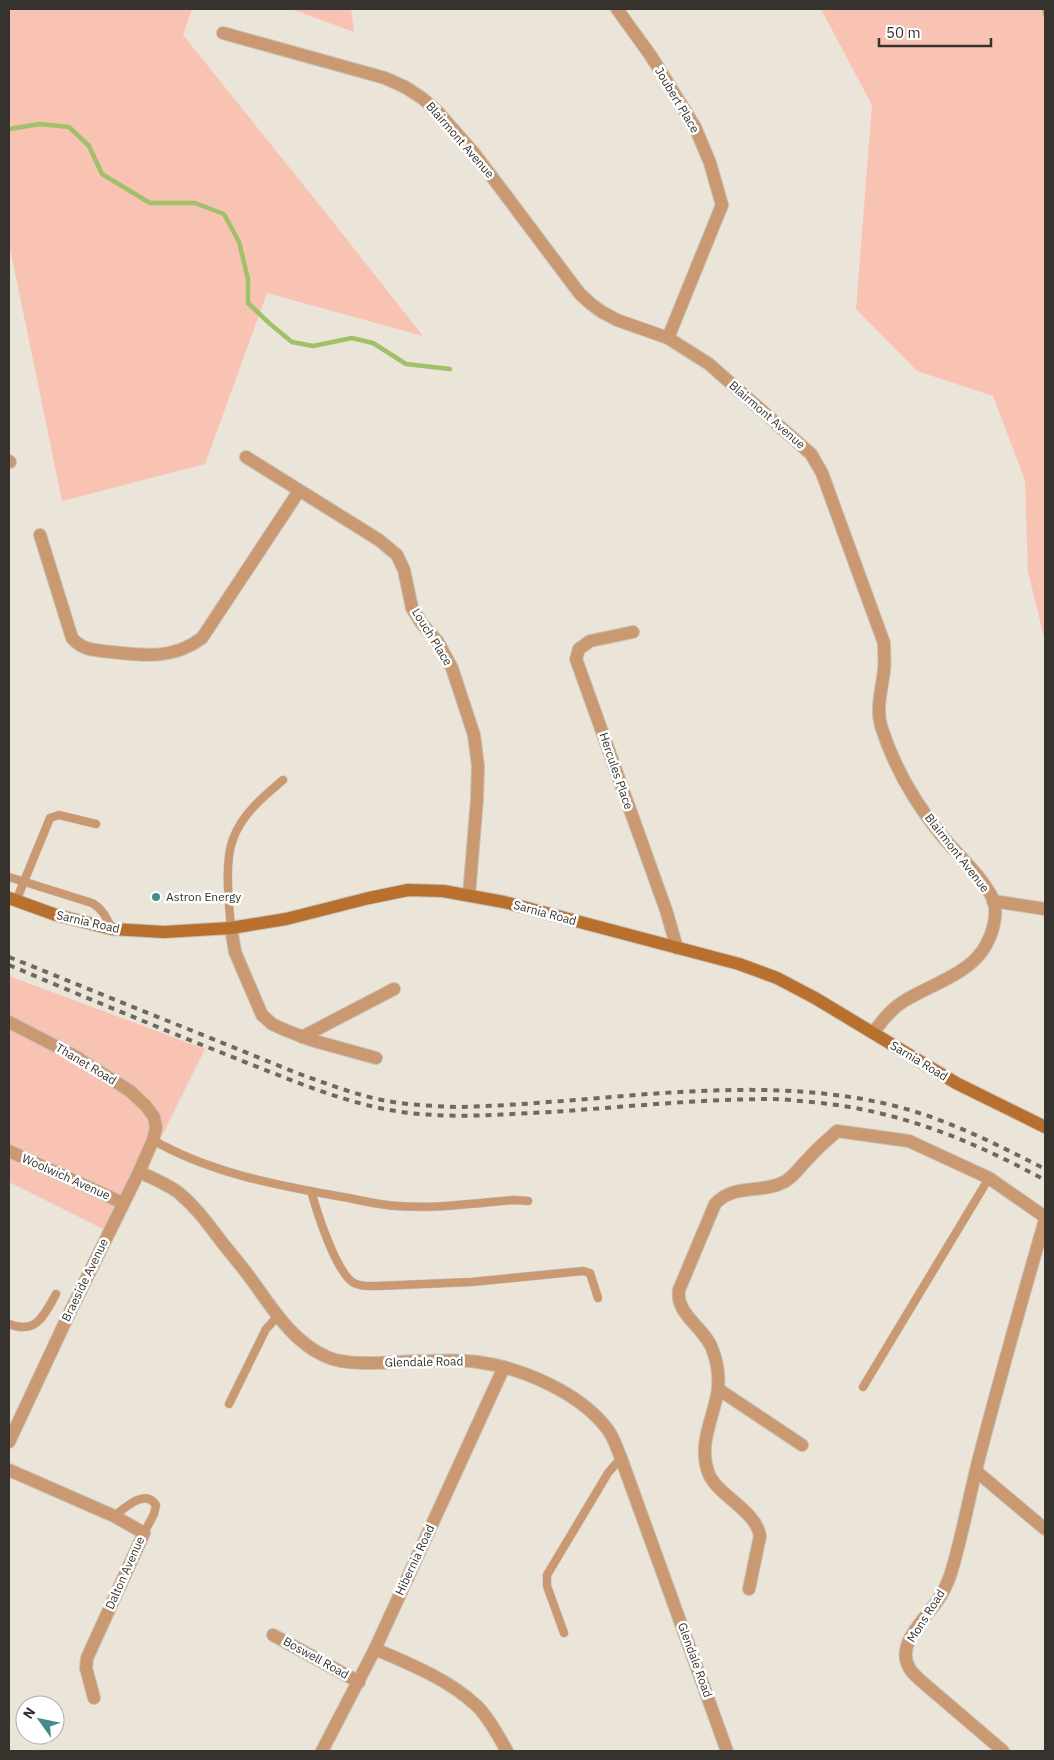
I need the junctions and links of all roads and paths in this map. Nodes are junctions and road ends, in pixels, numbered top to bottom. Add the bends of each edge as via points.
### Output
1 (617, 9) edge
2 (223, 33) dead end
3 (668, 338) junction
4 (246, 457) dead end
5 (299, 491) junction
6 (40, 535) dead end
7 (633, 632) dead end
8 (283, 780) dead end
9 (96, 824) dead end
10 (9, 877) edge
11 (23, 882) junction
12 (469, 895) junction
13 (12, 900) edge
14 (994, 901) junction
15 (1045, 909) edge
16 (231, 928) junction
17 (112, 929) junction
18 (678, 948) junction
19 (394, 989) dead end
20 (9, 1022) edge
21 (873, 1032) junction
22 (302, 1037) junction
23 (376, 1058) dead end
24 (154, 1117) joint
25 (1045, 1127) edge
26 (153, 1140) junction
27 (9, 1151) edge
28 (139, 1172) junction
29 (989, 1178) junction
30 (311, 1191) junction
31 (528, 1200) dead end
32 (123, 1203) junction
33 (1045, 1219) edge
34 (56, 1294) dead end
35 (598, 1298) dead end
36 (278, 1316) junction
37 (9, 1324) edge
38 (504, 1366) junction
39 (864, 1387) dead end
40 (718, 1389) junction
41 (229, 1404) dead end
42 (9, 1442) edge
43 (802, 1445) dead end
44 (621, 1458) junction
45 (9, 1470) edge
46 (976, 1471) junction
47 (114, 1516) junction
48 (1045, 1529) edge
49 (144, 1533) junction
50 (749, 1589) dead end
51 (564, 1633) dead end
52 (273, 1635) dead end
53 (375, 1649) junction
54 (359, 1682) junction
55 (94, 1698) dead end
56 (322, 1751) edge
57 (507, 1751) edge
58 (727, 1751) edge
59 (1003, 1751) edge

1 - 3 street, Joubert Place via 695,127 722,205
2 - 3 street, Blairmont Avenue via 385,78 422,98 474,153 590,304 617,320
3 - 14 street, Blairmont Avenue via 709,364 811,454 822,473 884,643 878,714 890,750 917,800
4 - 5 street, Louch Place
5 - 6 street via 202,638 192,646 159,655 92,650 78,645 72,638
5 - 12 street, Louch Place via 379,540 397,555 404,570 412,608 438,642 452,668 474,735 478,766
7 - 18 street, Hercules Place via 590,641 579,648 576,659
8 - 16 lane via 258,801 233,838 229,855
9 - 11 lane via 59,815 50,818
10 - 11 lane
11 - 13 lane
11 - 17 lane via 92,903 100,908
12 - 16 main road, Sarnia Road via 408,890 286,919
12 - 18 main road, Sarnia Road
13 - 17 main road, Sarnia Road
14 - 15 street
14 - 21 street, Blairmont Avenue via 993,931 972,962 904,1001 887,1014
16 - 17 main road, Sarnia Road via 164,932
16 - 22 street via 234,952 262,1015 272,1024
18 - 21 main road, Sarnia Road via 778,978
19 - 22 street
20 - 24 street, Thanet Road via 73,1055 130,1091
21 - 25 main road, Sarnia Road via 956,1083
22 - 23 street
24 - 26 street, Braeside Avenue
26 - 28 street, Braeside Avenue
26 - 30 lane via 209,1166
27 - 32 street, Woolwich Avenue
28 - 32 street, Braeside Avenue
28 - 36 street, Glendale Road via 178,1192 197,1209
29 - 33 street
29 - 39 lane
29 - 40 street via 908,1141 837,1131 782,1183 735,1190 721,1197 710,1213 678,1297 682,1310 704,1334 714,1352
30 - 31 lane via 396,1206
30 - 35 lane via 341,1270 353,1282 363,1286 471,1282 583,1271 590,1274
32 - 42 street, Braeside Avenue
33 - 46 street, Mons Road
34 - 37 lane via 33,1326 20,1328
36 - 38 street, Glendale Road via 313,1351 330,1358 356,1362 456,1360
36 - 41 lane via 266,1329
38 - 44 street, Glendale Road via 563,1392 592,1412 609,1432
38 - 53 street, Hibernia Road
40 - 43 street
40 - 50 street via 705,1439 704,1458 709,1474 757,1526 760,1536
44 - 51 lane via 608,1473 547,1575 547,1586
44 - 58 street, Glendale Road
45 - 47 street, Dalton Avenue
46 - 48 street
46 - 59 street, Mons Road via 948,1581 912,1636 905,1656 909,1668 920,1680
47 - 49 street, Dalton Avenue
47 - 49 lane via 138,1500 149,1498 156,1504
49 - 55 street, Dalton Avenue via 87,1658 86,1668
52 - 54 street, Boswell Road
53 - 54 street, Hibernia Road
53 - 57 street via 454,1688 494,1727
54 - 56 street, Hibernia Road

